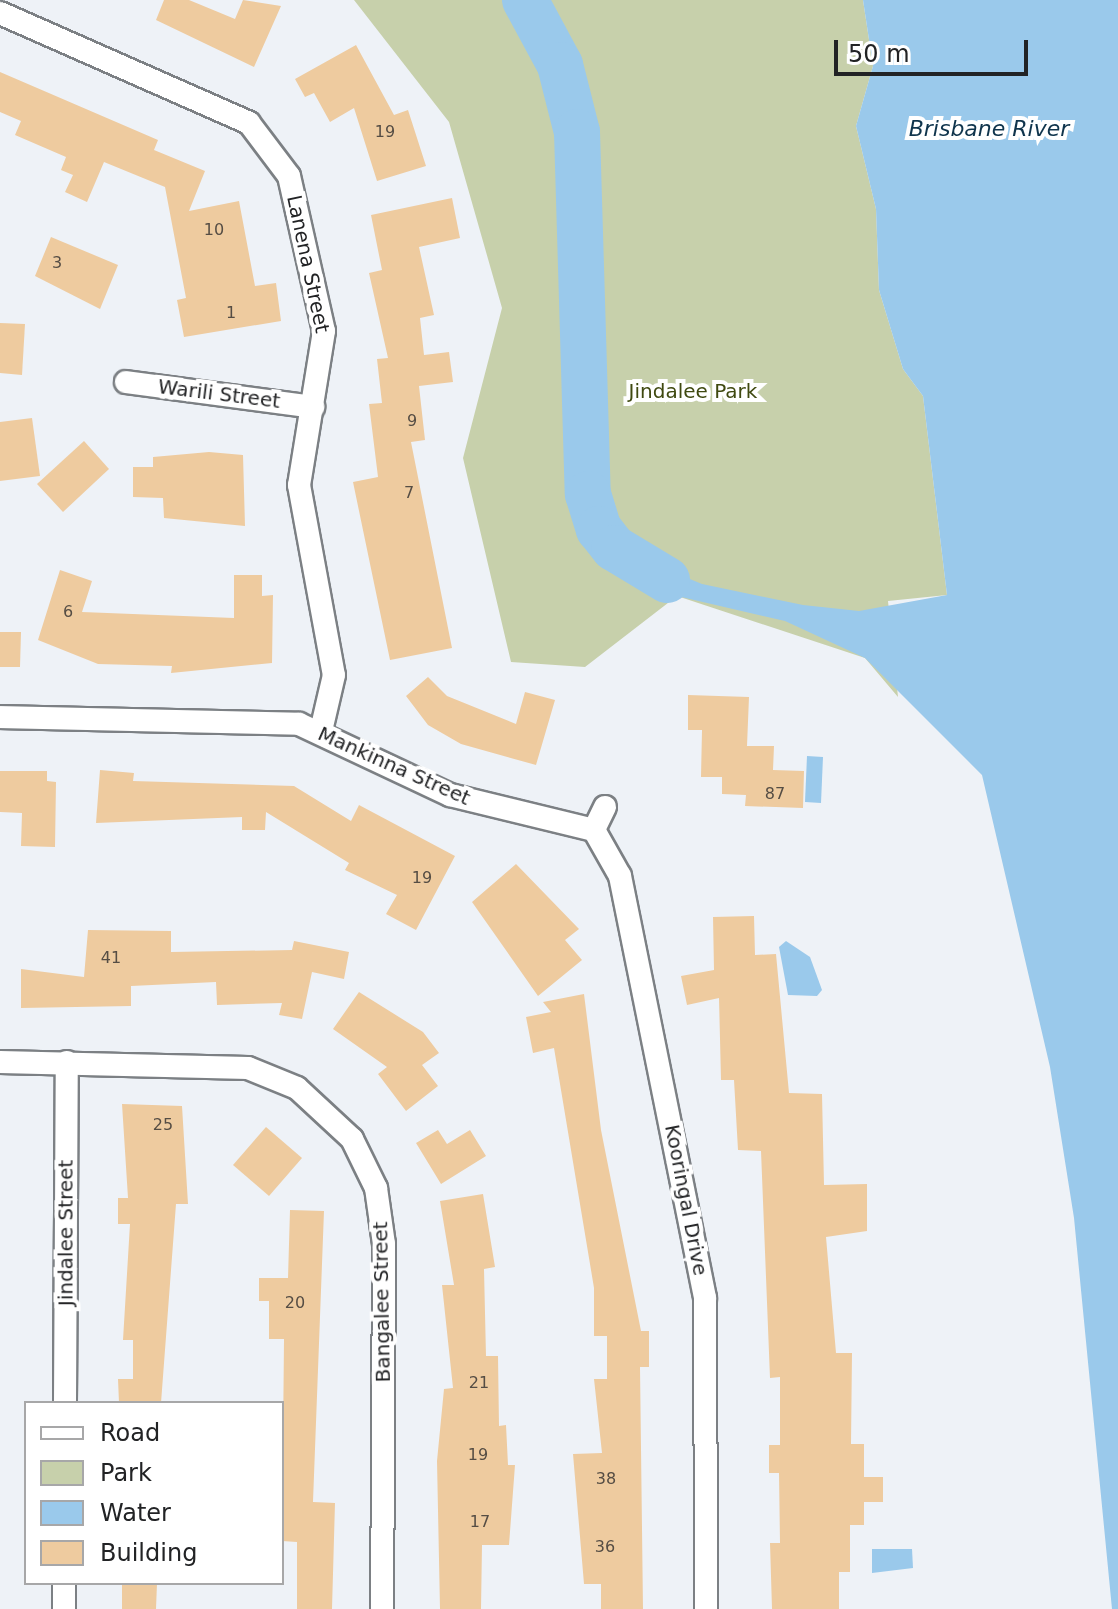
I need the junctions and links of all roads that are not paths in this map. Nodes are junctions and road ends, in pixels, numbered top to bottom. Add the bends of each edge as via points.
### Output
1 (0, 13) edge
2 (126, 382) dead end
3 (313, 407) junction
4 (0, 717) edge
5 (321, 731) junction
6 (605, 807) dead end
7 (594, 830) junction
8 (0, 1062) edge
9 (67, 1062) junction
10 (65, 1401) edge
11 (64, 1585) edge
12 (64, 1609) edge
13 (382, 1609) edge
14 (706, 1609) edge

1 - 3 street, Lanena Street via 249,123 278,154 296,200 324,331
2 - 3 street, Warili Street
3 - 5 street, Lanena Street via 299,485 334,675
4 - 5 street, Mankinna Street via 265,720
5 - 7 street, Mankinna Street via 450,795
6 - 7 street
7 - 14 street, Kooringal Drive via 620,876 705,1298
8 - 9 street, Bangalee Street
9 - 10 street, Jindalee Street
9 - 13 street, Bangalee Street via 209,1064 265,1073 328,1112 364,1158 384,1244
11 - 12 street

